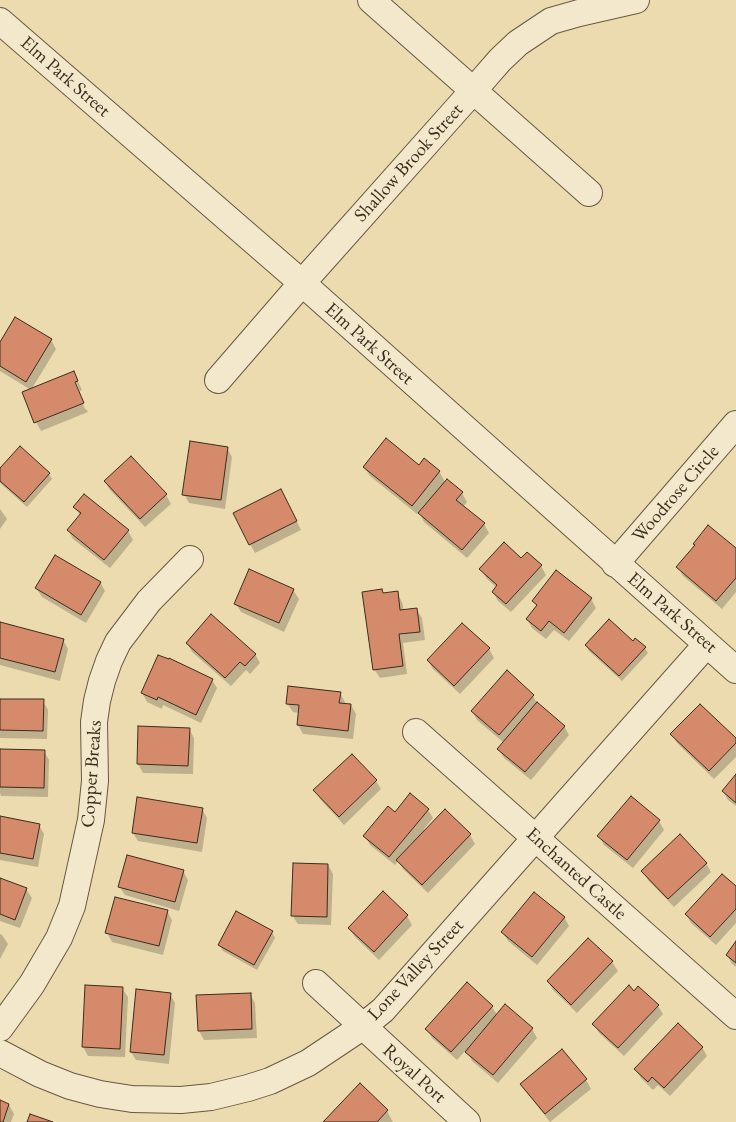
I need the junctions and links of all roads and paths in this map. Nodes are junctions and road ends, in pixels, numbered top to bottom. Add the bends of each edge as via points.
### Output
1 (371, 0) edge
2 (636, 0) edge
3 (0, 21) edge
4 (473, 90) junction
5 (589, 193) dead end
6 (302, 283) junction
7 (218, 380) dead end
8 (736, 424) edge
9 (190, 558) dead end
10 (616, 564) junction
11 (707, 644) junction
12 (736, 670) edge
13 (416, 732) dead end
14 (535, 837) junction
15 (316, 983) dead end
16 (736, 1016) edge
17 (362, 1027) junction
18 (0, 1028) edge
19 (0, 1053) edge
20 (467, 1122) edge

1 - 4 street
2 - 4 street, Shallow Brook Street via 551,21 518,43
3 - 6 street, Elm Park Street
4 - 5 street
4 - 6 street, Shallow Brook Street
6 - 7 street, Shallow Brook Street
6 - 10 street, Elm Park Street
8 - 10 street, Woodrose Circle
9 - 18 street, Copper Breaks via 149,601 118,642 109,661 94,722 92,820 72,906 32,984
10 - 11 street, Elm Park Street
11 - 12 street, Elm Park Street
11 - 14 street, Lone Valley Street
13 - 14 street, Enchanted Castle
14 - 16 street, Enchanted Castle
14 - 17 street, Lone Valley Street via 383,1010
15 - 17 street, Royal Port
17 - 19 street, Lone Valley Street via 308,1063 270,1081 212,1097 181,1100 132,1099 100,1094 47,1077
17 - 20 street, Royal Port

